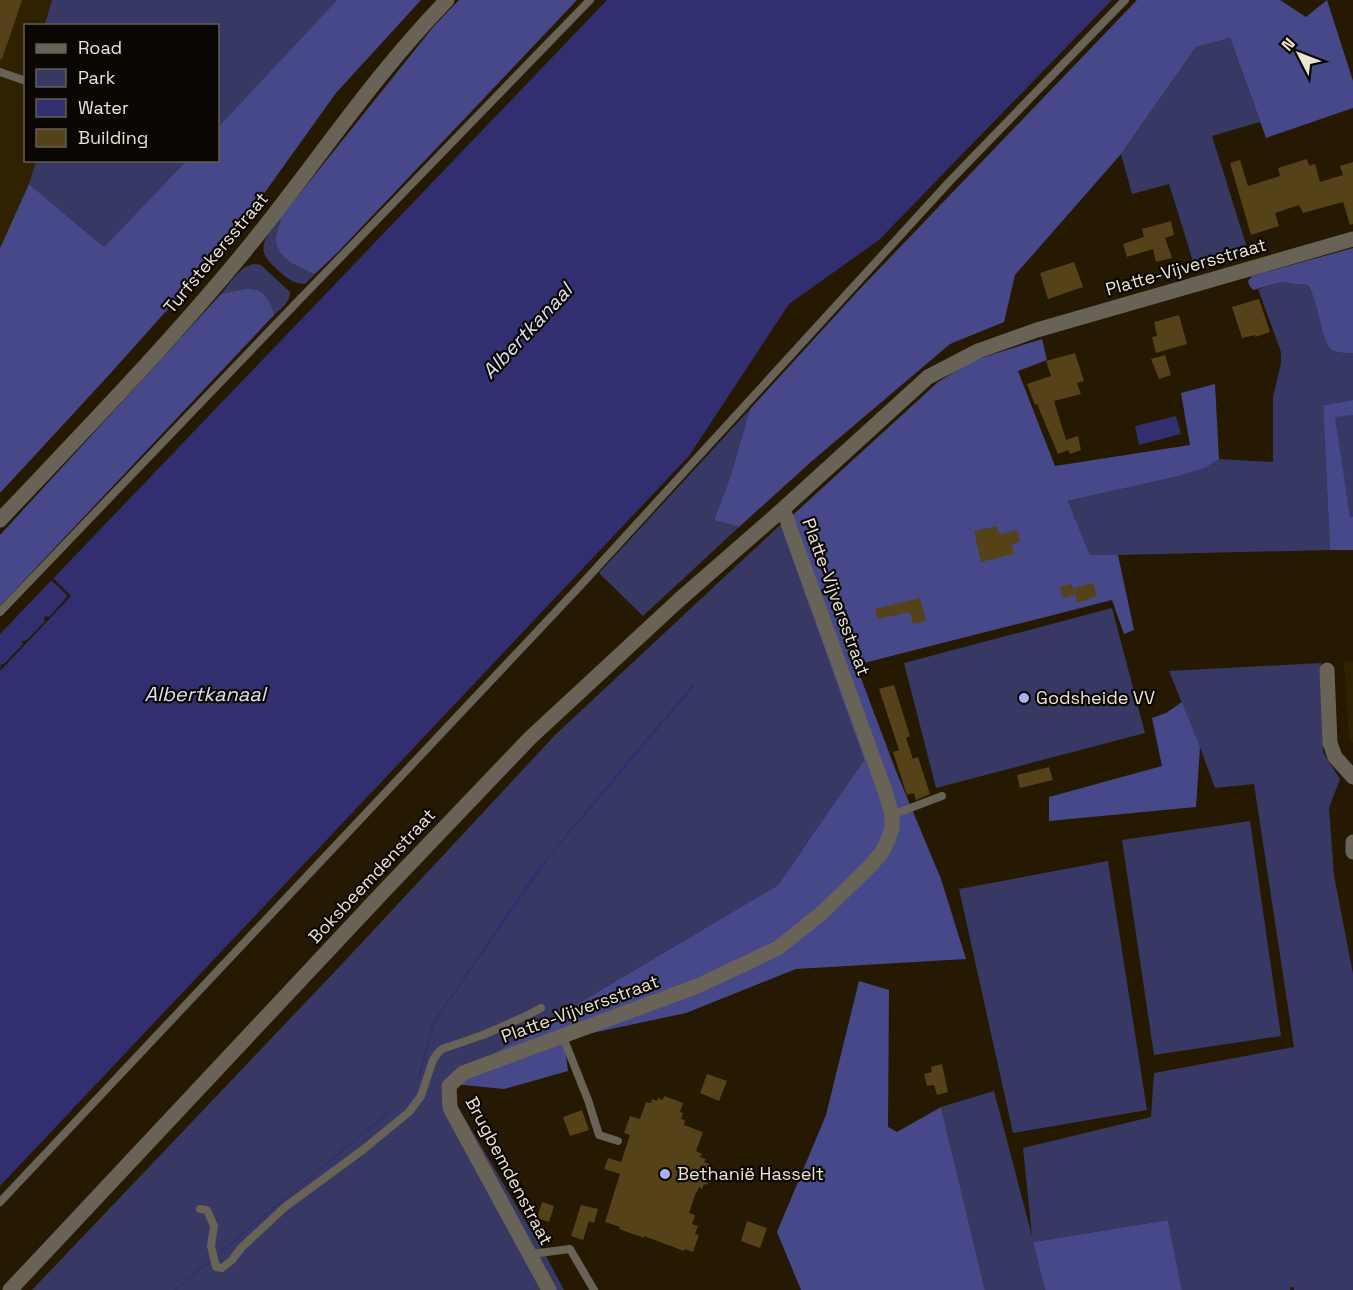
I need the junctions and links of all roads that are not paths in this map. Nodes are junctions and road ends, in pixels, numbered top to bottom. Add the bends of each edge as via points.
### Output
1 (447, 0) edge
2 (590, 0) edge
3 (1125, 0) edge
4 (0, 72) edge
5 (24, 80) edge
6 (1353, 239) edge
7 (783, 509) junction
8 (0, 520) edge
9 (0, 612) edge
10 (1327, 670) dead end
11 (1353, 777) edge
12 (942, 796) dead end
13 (892, 815) junction
14 (1353, 842) edge
15 (1353, 852) edge
16 (541, 1008) dead end
17 (563, 1037) junction
18 (463, 1073) joint
19 (618, 1141) dead end
20 (0, 1202) edge
21 (200, 1209) dead end
22 (531, 1254) junction
23 (10, 1290) edge
24 (549, 1290) edge
25 (594, 1290) edge

1 - 8 street, Turfstekersstraat via 419,29 195,310
2 - 9 lane
3 - 20 lane via 950,181 580,586
4 - 5 lane
6 - 7 street, Platte-Vijversstraat via 1037,330 978,351 928,377
7 - 13 street, Platte-Vijversstraat
7 - 23 street, Boksbeemdenstraat via 530,738
10 - 11 street via 1330,744 1335,757
12 - 13 lane
13 - 17 street, Platte-Vijversstraat via 888,840 872,864 824,912 778,948 700,986
14 - 15 street
16 - 21 lane via 442,1049 433,1060 421,1096 409,1112 285,1207 222,1268 216,1267 211,1246 214,1226 207,1210
17 - 18 street, Platte-Vijversstraat
17 - 19 lane via 599,1135
18 - 22 street, Brugbemdenstraat via 449,1086 450,1108
22 - 24 street, Brugbemdenstraat
22 - 25 lane via 570,1249

